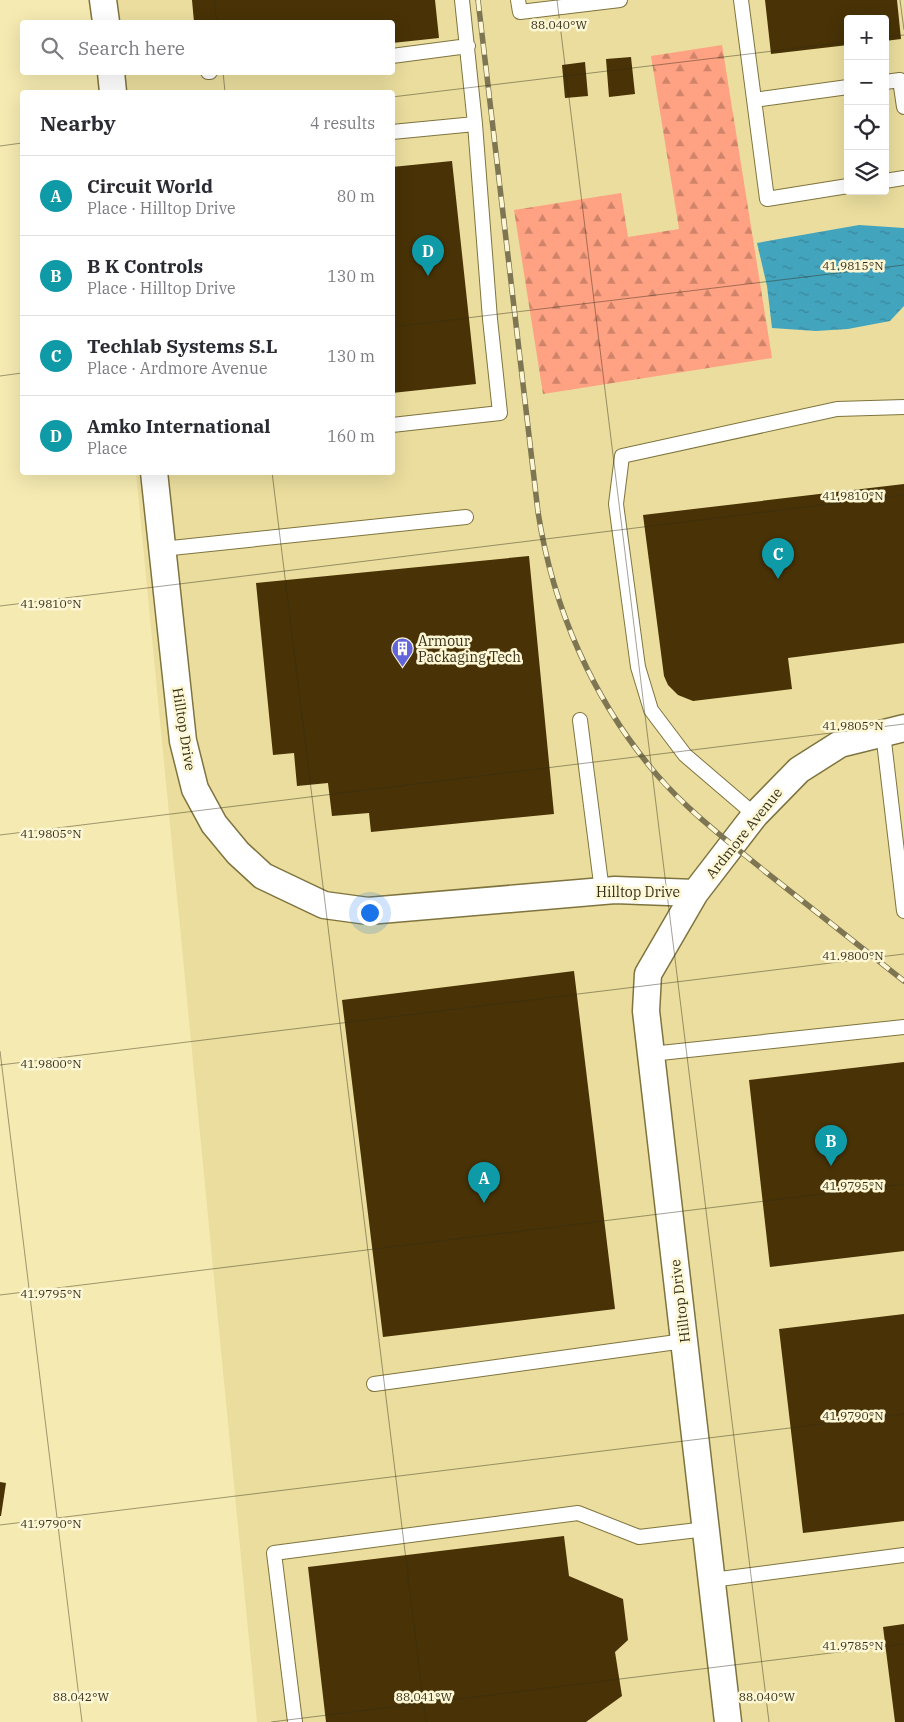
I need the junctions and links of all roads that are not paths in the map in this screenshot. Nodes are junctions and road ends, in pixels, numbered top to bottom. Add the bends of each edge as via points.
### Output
1 (103, 0) edge
2 (462, 0) edge
3 (518, 0) edge
4 (620, 0) edge
5 (741, 0) edge
6 (106, 20) edge
7 (468, 46) junction
8 (395, 56) edge
9 (111, 75) edge
10 (889, 81) edge
11 (844, 88) edge
12 (113, 90) edge
13 (754, 100) junction
14 (904, 107) edge
15 (475, 124) junction
16 (395, 132) edge
17 (904, 178) edge
18 (889, 180) edge
19 (844, 187) edge
20 (904, 408) edge
21 (395, 425) edge
22 (154, 475) edge
23 (466, 517) dead end
24 (162, 549) junction
25 (580, 720) dead end
26 (893, 731) edge
27 (755, 815) junction
28 (602, 891) junction
29 (695, 893) junction
30 (904, 912) edge
31 (904, 1027) edge
32 (651, 1054) junction
33 (684, 1341) junction
34 (374, 1384) dead end
35 (706, 1529) junction
36 (904, 1556) edge
37 (712, 1580) junction
38 (295, 1722) edge
39 (728, 1722) edge

1 - 6 street
2 - 7 lane
3 - 4 lane via 520,12
5 - 13 lane
7 - 8 lane
7 - 15 lane
9 - 12 street
10 - 14 lane via 900,80
11 - 13 lane
13 - 19 lane via 767,199
15 - 16 lane
15 - 21 lane via 500,413
17 - 18 lane
20 - 27 lane via 837,408 622,456 616,504 638,667 651,710 685,756
22 - 24 street, Hilltop Drive
23 - 24 lane
24 - 28 street, Hilltop Drive via 183,741 195,789 214,824 263,876 324,905 368,911
25 - 28 lane
26 - 27 street, Ardmore Avenue via 840,744 783,785
26 - 30 lane
27 - 29 street, Ardmore Avenue
28 - 29 street, Hilltop Drive
29 - 32 street, Hilltop Drive via 648,974 646,1011
31 - 32 lane
32 - 33 street, Hilltop Drive
33 - 34 lane
33 - 35 street, Hilltop Drive
35 - 37 street, Hilltop Drive
35 - 38 lane via 638,1537 578,1513 274,1553
36 - 37 lane
37 - 39 street, Hilltop Drive

